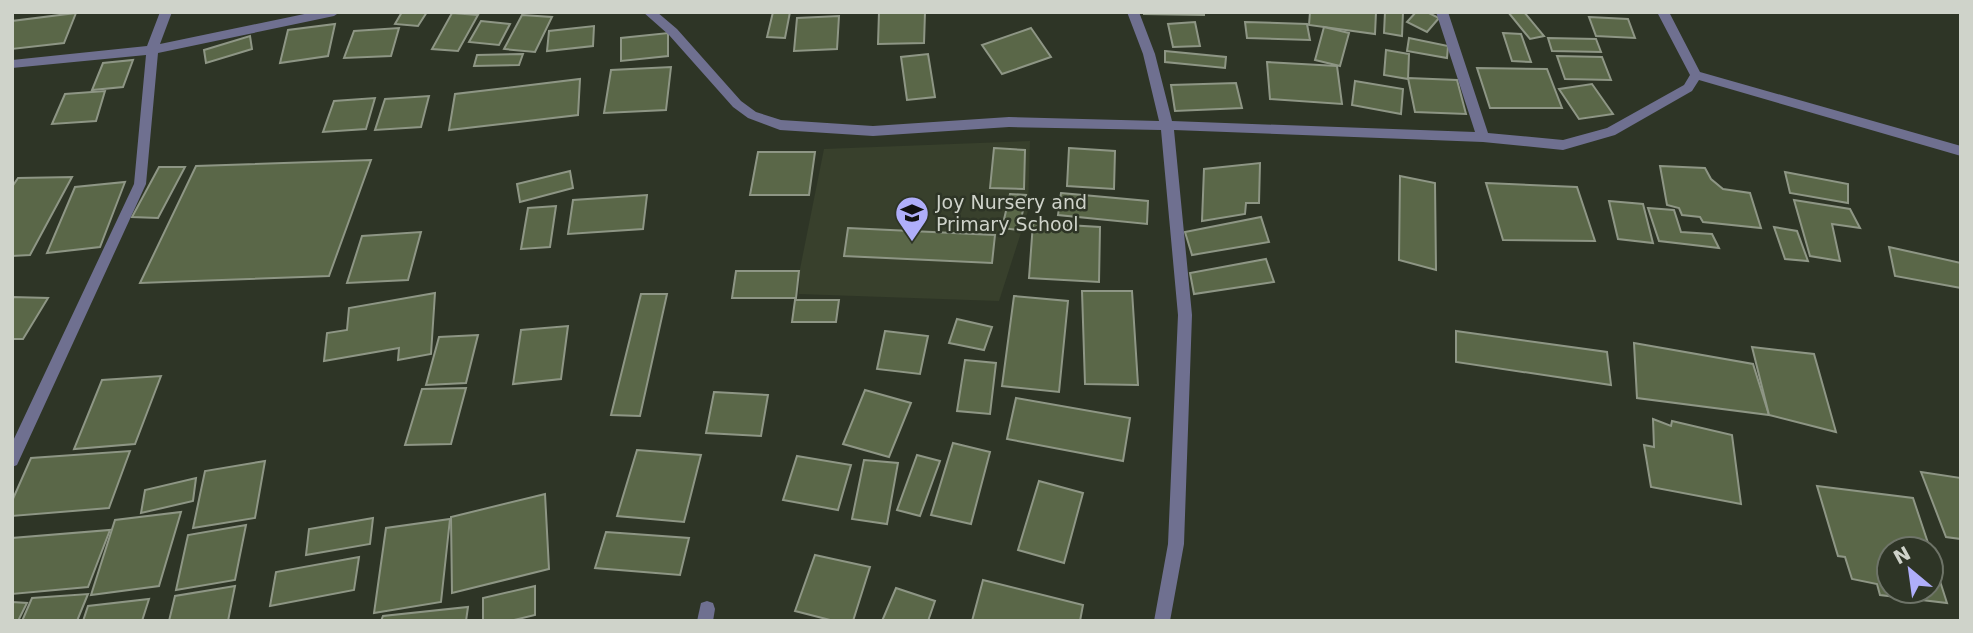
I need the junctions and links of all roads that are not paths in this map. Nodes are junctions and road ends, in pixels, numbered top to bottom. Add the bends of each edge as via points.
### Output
1 (166, 12) edge
2 (334, 12) edge
3 (1133, 12) edge
4 (1442, 12) edge
5 (1663, 12) edge
6 (655, 13) edge
7 (152, 50) junction
8 (12, 64) edge
9 (1696, 75) junction
10 (1167, 127) junction
11 (1483, 137) junction
12 (1961, 151) edge
13 (12, 460) edge
14 (1162, 621) edge

1 - 7 street
2 - 7 street
3 - 10 street
4 - 11 street
5 - 9 street
6 - 10 street via 737,104 751,115 780,125 873,131 1009,122
7 - 8 street
7 - 13 street via 140,184
9 - 11 street via 1688,88 1611,132 1563,145
9 - 12 street
10 - 11 street
10 - 14 street via 1186,356 1176,544

